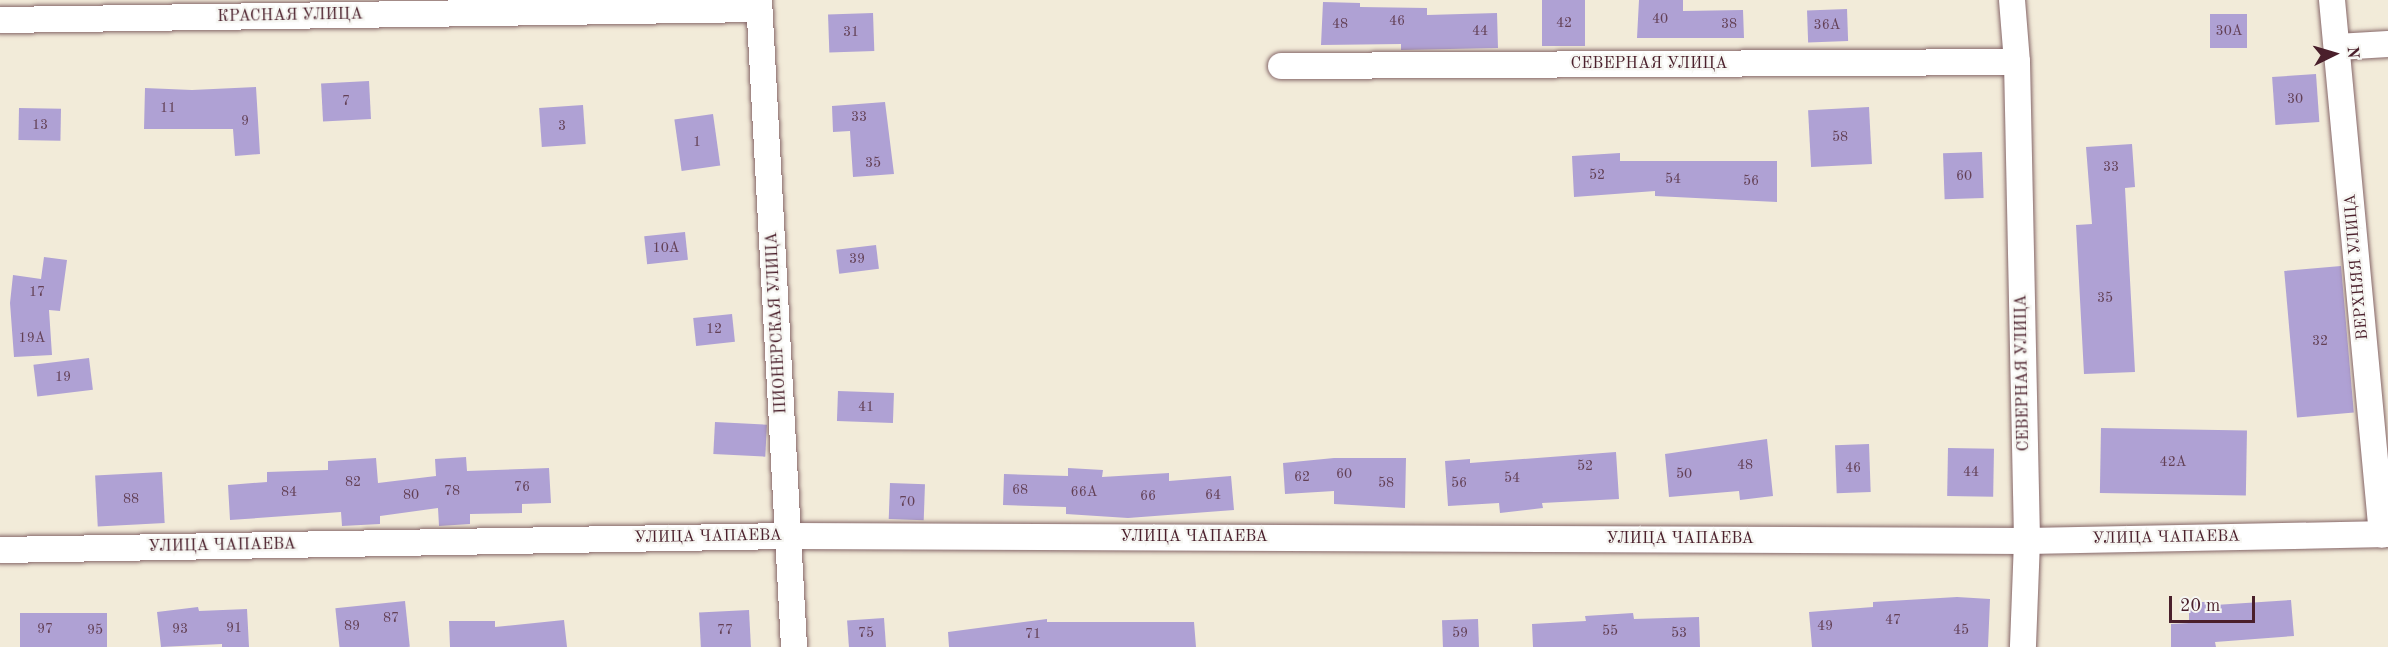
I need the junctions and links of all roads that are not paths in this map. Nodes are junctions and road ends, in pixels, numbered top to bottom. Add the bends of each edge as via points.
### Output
1 (2012, 0) edge
2 (2332, 0) edge
3 (759, 4) edge
4 (0, 20) edge
5 (2388, 44) edge
6 (2337, 47) junction
7 (2017, 62) junction
8 (1281, 66) dead end
9 (2385, 535) edge
10 (789, 536) junction
11 (2027, 541) junction
12 (0, 550) edge
13 (794, 647) edge
14 (2023, 647) edge

1 - 7 street, СЕВЕРНАЯ УЛИЦА
2 - 6 street, ВЕРХНЯЯ УЛИЦА
3 - 4 street, КРАСНАЯ УЛИЦА
3 - 10 street, ПИОНЕРСКАЯ УЛИЦА
5 - 6 street
6 - 9 street, ВЕРХНЯЯ УЛИЦА
7 - 8 street, СЕВЕРНАЯ УЛИЦА
7 - 11 street, СЕВЕРНАЯ УЛИЦА
9 - 11 street, УЛИЦА ЧАПАЕВА
10 - 11 street, УЛИЦА ЧАПАЕВА
10 - 12 street, УЛИЦА ЧАПАЕВА
10 - 13 street, ПИОНЕРСКАЯ УЛИЦА
11 - 14 street, СЕВЕРНАЯ УЛИЦА

